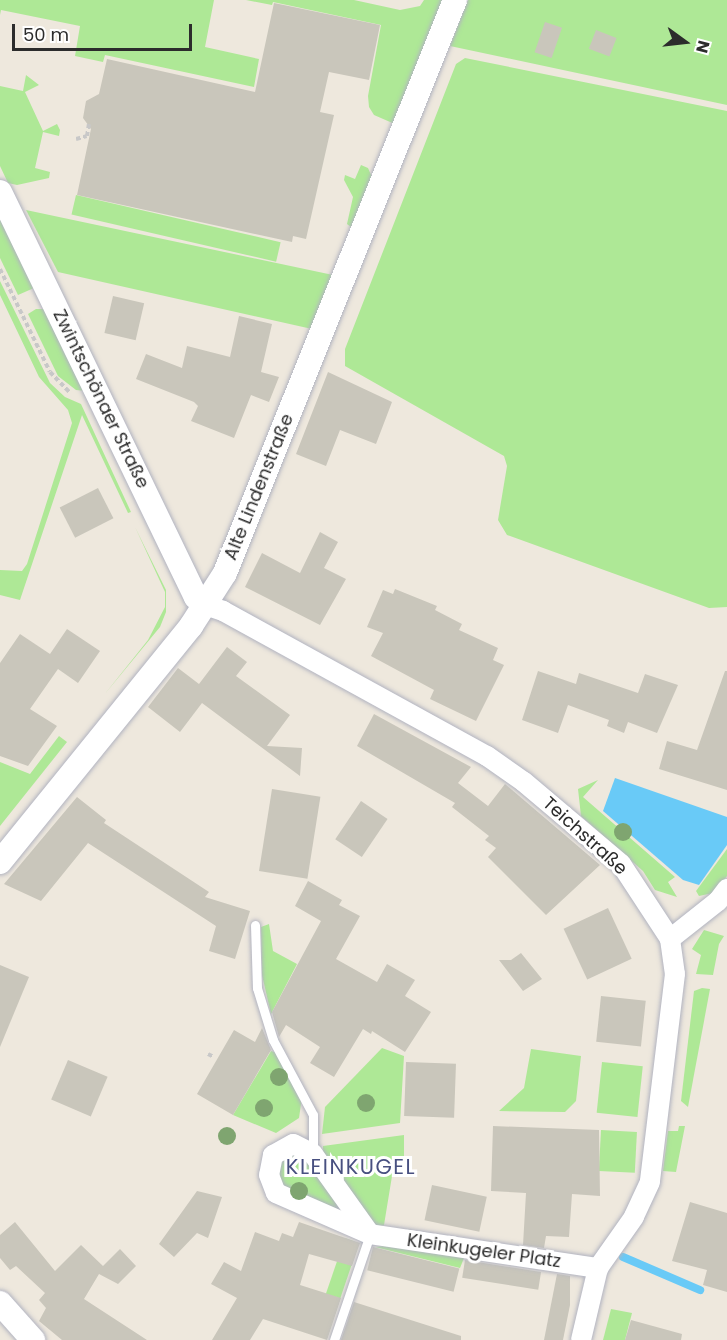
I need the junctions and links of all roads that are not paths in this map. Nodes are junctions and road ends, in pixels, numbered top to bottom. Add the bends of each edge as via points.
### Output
1 (455, 0) edge
2 (0, 192) edge
3 (205, 605) junction
4 (0, 862) edge
5 (727, 888) edge
6 (255, 926) dead end
7 (670, 939) junction
8 (313, 1154) junction
9 (370, 1234) junction
10 (598, 1268) junction
11 (0, 1303) edge
12 (33, 1340) edge
13 (334, 1340) edge
14 (581, 1340) edge

1 - 3 street, Alte Lindenstraße via 225,573
2 - 3 street, Zwintschönaer Straße via 196,597
3 - 4 street, Alte Lindenstraße
3 - 7 street, Teichstraße via 223,611 496,763 621,864
5 - 7 street via 718,901
6 - 8 lane via 257,988 273,1040 313,1115
7 - 10 street, Teichstraße via 675,974 650,1182 634,1217
8 - 9 street
8 - 9 street, Kleinkugeler Platz via 293,1144 273,1155 269,1175 276,1193
9 - 10 street, Kleinkugeler Platz
9 - 13 lane
10 - 14 street, Teichstraße
11 - 12 street

